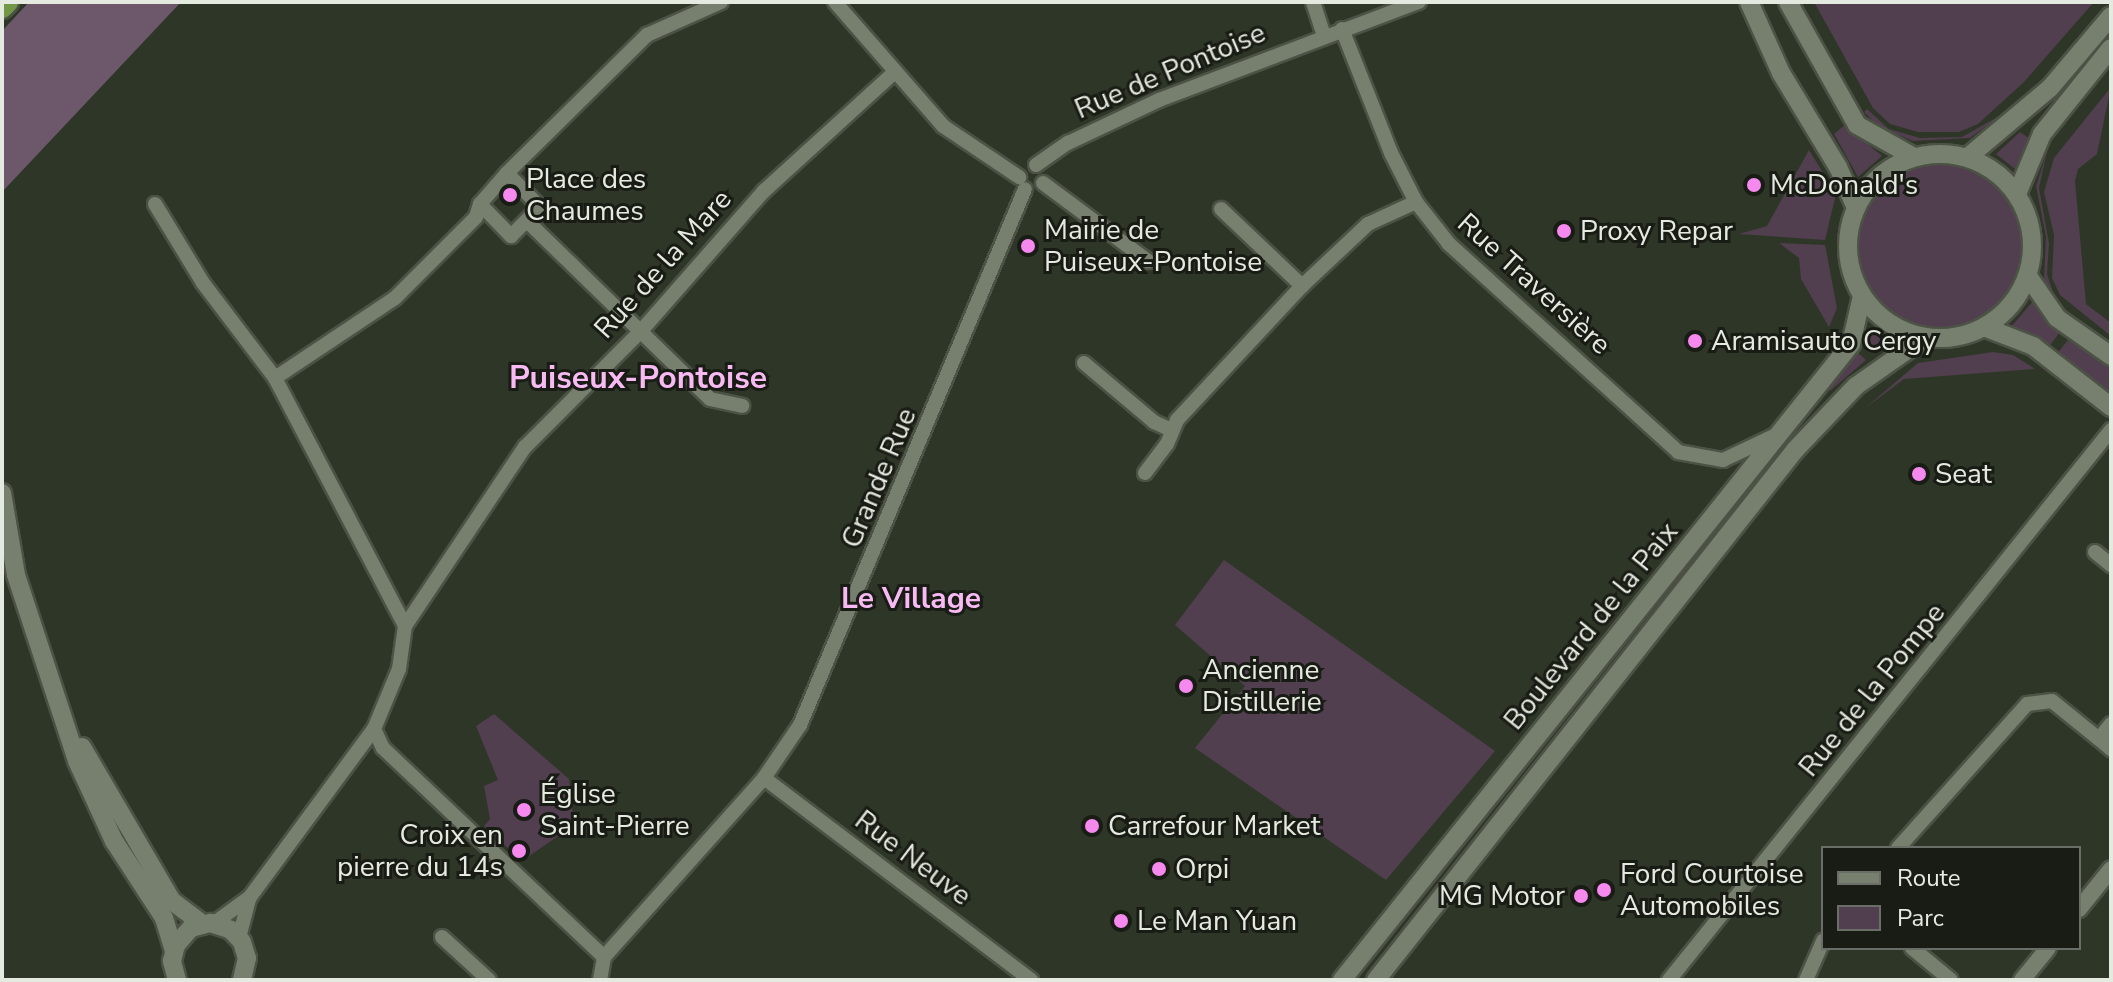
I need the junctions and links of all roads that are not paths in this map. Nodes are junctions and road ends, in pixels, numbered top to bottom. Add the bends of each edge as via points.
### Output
1 (7, 2) edge
2 (721, 2) edge
3 (835, 2) edge
4 (1313, 2) edge
5 (1419, 2) edge
6 (1749, 2) edge
7 (1788, 2) edge
8 (2, 7) edge
9 (2111, 16) edge
10 (1342, 29) junction
11 (1324, 36) junction
12 (2111, 48) edge
13 (895, 72) junction
14 (1914, 157) junction
15 (1968, 157) junction
16 (1036, 165) junction
17 (512, 170) junction
18 (1022, 183) junction
19 (1043, 183) junction
20 (2017, 194) junction
21 (1416, 202) junction
22 (155, 204) dead end
23 (480, 204) junction
24 (1856, 208) junction
25 (1221, 209) dead end
26 (527, 221) junction
27 (1148, 261) dead end
28 (2028, 276) junction
29 (1302, 286) junction
30 (1862, 296) junction
31 (1984, 327) junction
32 (640, 332) junction
33 (1926, 337) junction
34 (2111, 356) edge
35 (1084, 363) dead end
36 (275, 378) junction
37 (742, 406) dead end
38 (2111, 407) edge
39 (1169, 429) junction
40 (2111, 430) edge
41 (1782, 432) junction
42 (1145, 473) dead end
43 (2, 493) edge
44 (2095, 552) dead end
45 (2111, 565) edge
46 (405, 626) junction
47 (57, 703) junction
48 (2111, 724) edge
49 (374, 729) junction
50 (2105, 744) edge
51 (764, 778) junction
52 (1900, 846) edge
53 (2111, 869) edge
54 (250, 897) junction
55 (2081, 906) edge
56 (208, 924) junction
57 (442, 937) dead end
58 (239, 938) junction
59 (1821, 946) edge
60 (174, 950) junction
61 (1914, 950) edge
62 (2046, 950) edge
63 (604, 957) junction
64 (1012, 975) edge
65 (247, 976) edge
66 (1350, 977) edge
67 (176, 979) edge
68 (489, 980) edge
69 (600, 980) edge
70 (1031, 980) edge
71 (1376, 980) edge
72 (1669, 980) edge
73 (1806, 980) edge
74 (1951, 980) edge
75 (2022, 980) edge

1 - 8 highway
2 - 17 street via 647,35
3 - 13 street
4 - 11 street
5 - 10 street, Rue de Pontoise
6 - 24 main road
7 - 14 main road via 1857,125
9 - 15 main road via 2050,88
10 - 11 street, Rue de Pontoise
10 - 21 street, Rue Traversière
11 - 16 street, Rue de Pontoise via 1159,100 1068,143
12 - 20 main road via 2038,140
13 - 18 street via 943,126
13 - 32 street, Rue de la Mare via 764,191
14 - 15 main road
14 - 24 main road via 1879,176
15 - 20 main road via 1999,174
16 - 18 street, Rue de Pontoise via 1024,167
16 - 19 street via 1043,171
17 - 23 street
17 - 26 street via 540,207
18 - 19 street
18 - 51 street, Grande Rue via 861,589 800,725
19 - 27 street
20 - 28 main road via 2031,229
21 - 29 street via 1368,224
21 - 41 street, Rue Traversière via 1449,244 1670,447 1691,458 1723,460
22 - 36 street via 203,283
23 - 26 street via 511,236
23 - 36 street via 476,217 395,298
24 - 30 main road via 1848,253
25 - 29 street
26 - 32 street
28 - 31 main road via 2010,306
28 - 34 main road via 2057,318
29 - 39 street
30 - 33 main road via 1890,323
30 - 41 main road, Boulevard de la Paix via 1851,344
31 - 33 main road via 1955,337
31 - 38 main road via 2033,346
32 - 37 street via 710,399
32 - 46 street, Rue de la Mare via 525,447
33 - 71 main road, Boulevard de la Paix via 1878,367 1795,450
35 - 39 street
36 - 46 street
39 - 42 street via 1167,444
40 - 72 street, Rue de la Pompe
41 - 66 main road, Boulevard de la Paix
43 - 47 main road via 16,575
44 - 45 street
46 - 49 street via 399,669
47 - 56 main road via 167,894
47 - 60 main road via 114,841 164,918
48 - 50 street
49 - 54 street
49 - 63 street via 383,748
50 - 52 street via 2061,707 2042,699 2034,702 1981,750
51 - 63 street, Grande Rue
51 - 64 street, Rue Neuve
53 - 55 street
54 - 56 street
54 - 58 street
56 - 58 main road
56 - 60 main road via 184,934
57 - 68 street
58 - 65 main road
59 - 73 street
60 - 67 main road
61 - 74 street
62 - 75 street
63 - 69 street
64 - 70 street, Rue Neuve

